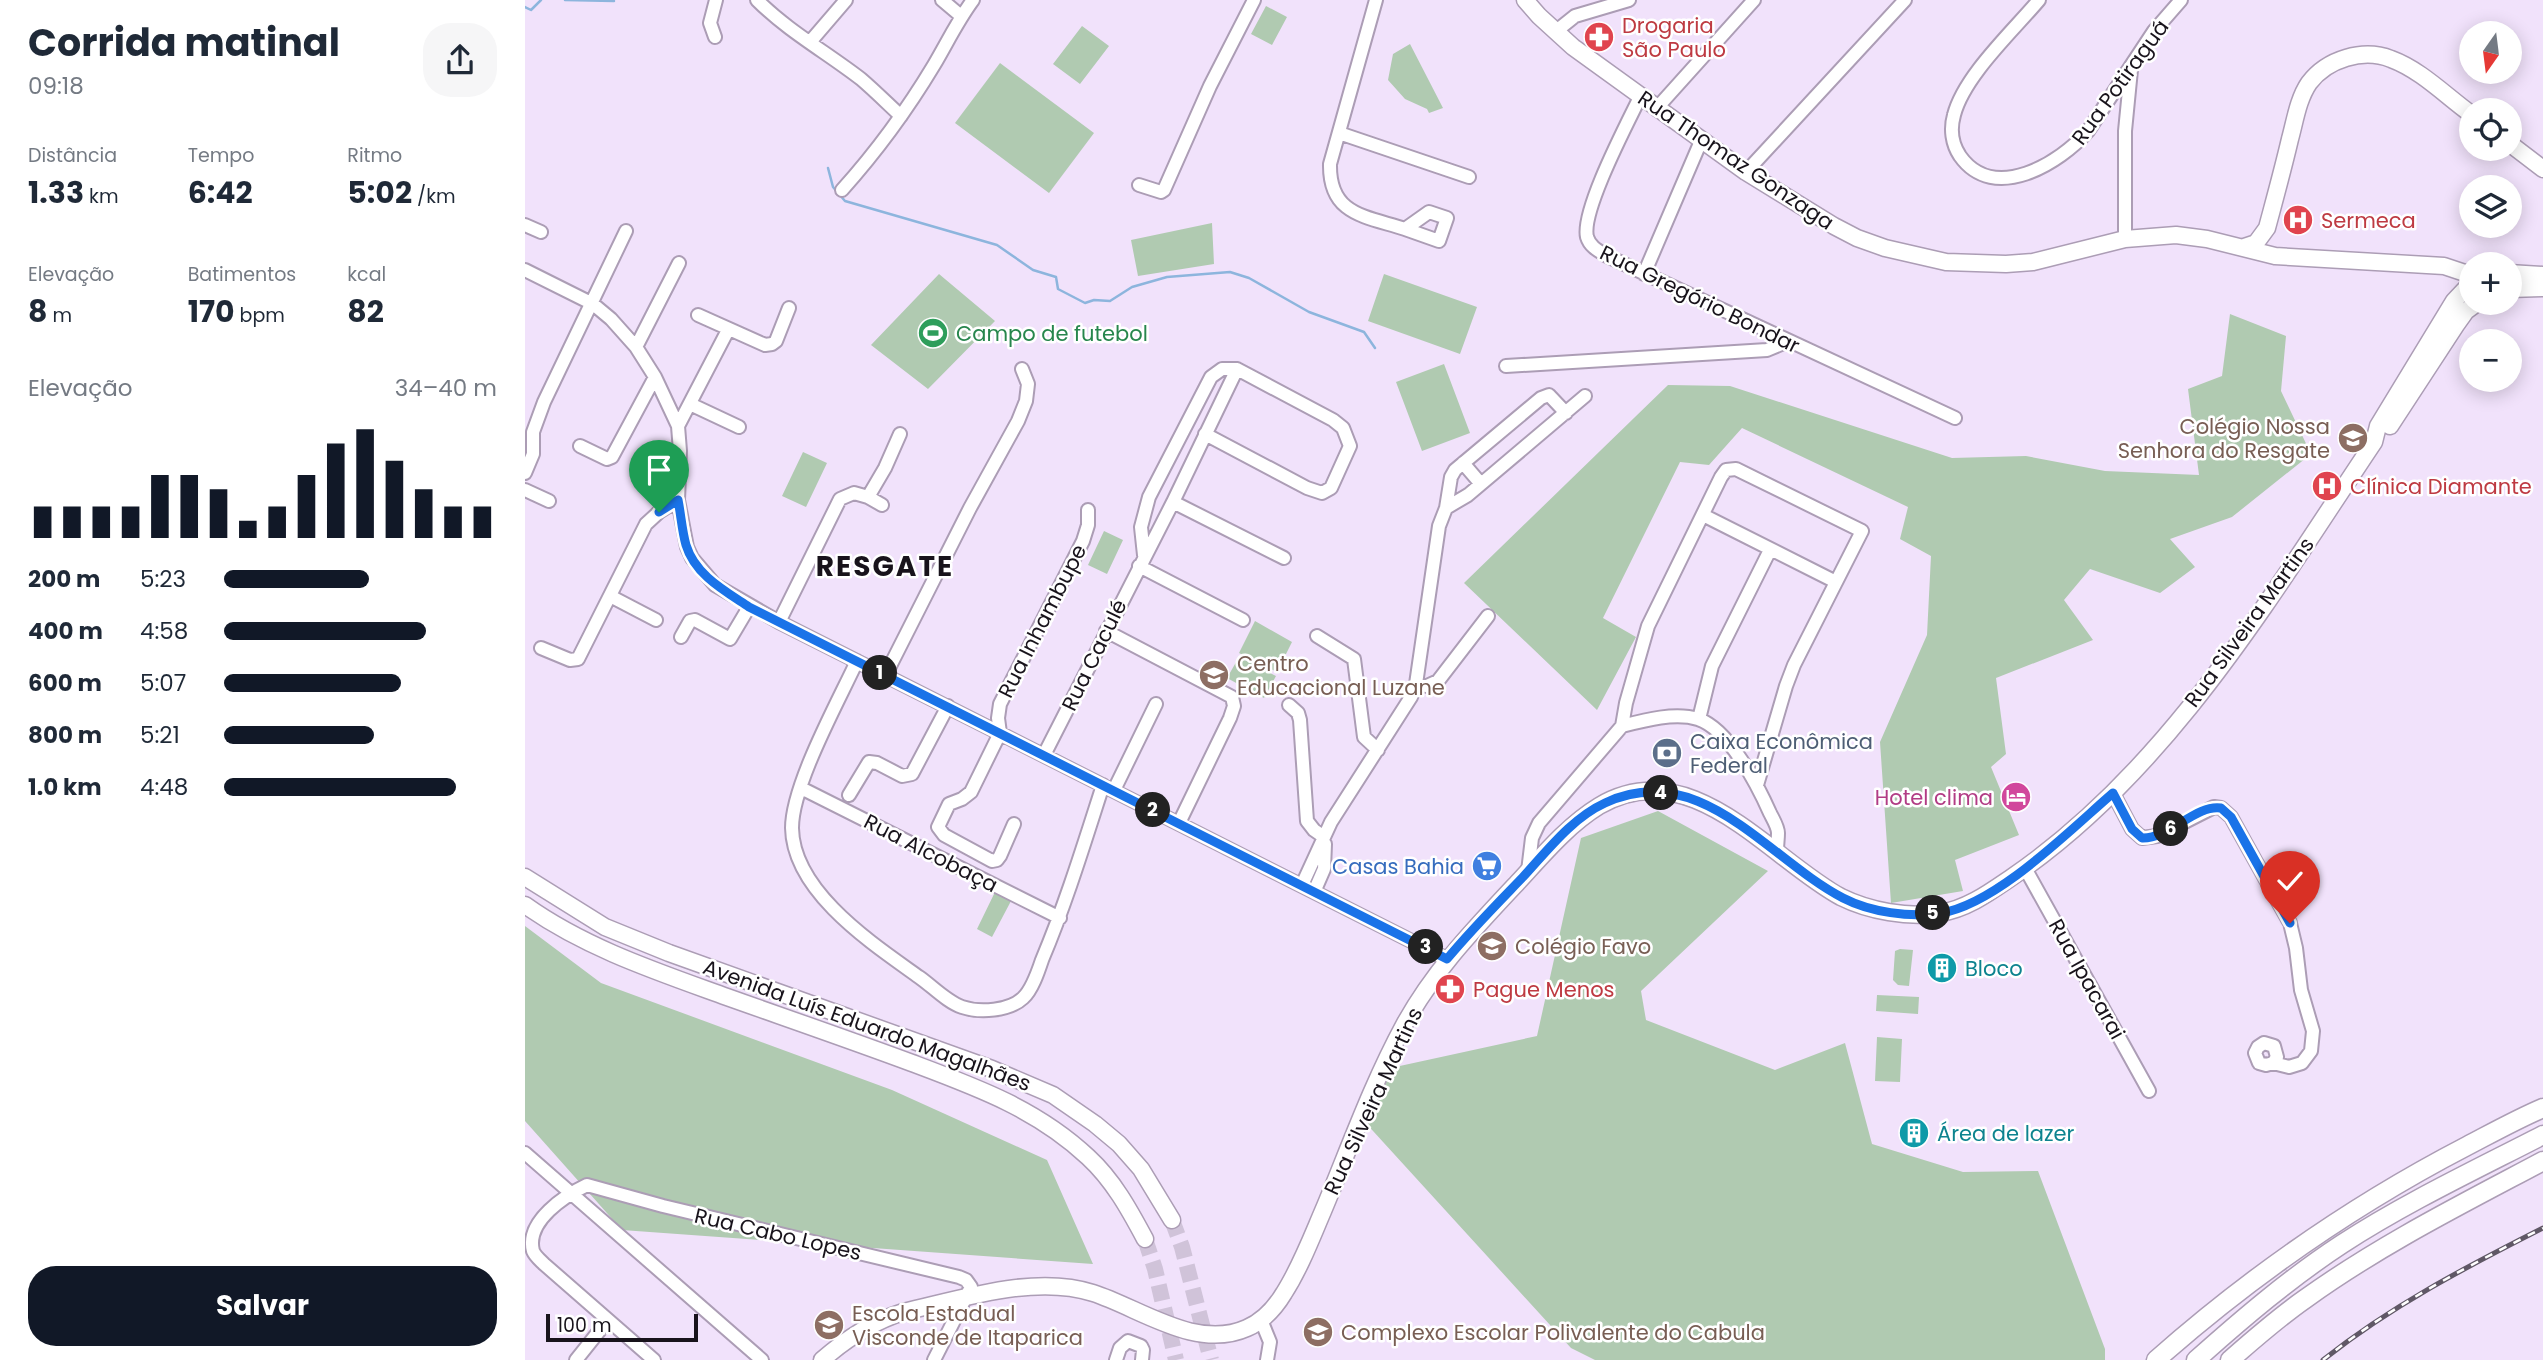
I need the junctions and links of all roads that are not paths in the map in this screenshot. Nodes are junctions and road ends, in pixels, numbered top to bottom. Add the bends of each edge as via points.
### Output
1 (716, 0) edge
2 (757, 0) edge
3 (845, 0) edge
4 (942, 0) edge
5 (973, 0) edge
6 (1254, 0) edge
7 (1376, 0) edge
8 (1525, 0) edge
9 (1629, 0) edge
10 (1754, 0) edge
11 (1905, 0) edge
12 (2039, 0) edge
13 (2181, 0) edge
14 (961, 16) junction
15 (1555, 32) junction
16 (715, 37) dead end
17 (810, 42) junction
18 (2132, 66) junction
19 (1640, 97) junction
20 (2459, 105) edge
21 (1656, 109) junction
22 (901, 116) junction
23 (1339, 132) junction
24 (1701, 141) junction
25 (2522, 153) edge
26 (2543, 169) edge
27 (1746, 172) junction
28 (1469, 177) dead end
29 (1139, 185) dead end
30 (842, 190) dead end
31 (525, 225) edge
32 (2267, 228) junction
33 (1405, 229) dead end
34 (626, 231) dead end
35 (541, 232) dead end
36 (2125, 239) junction
37 (2244, 247) junction
38 (2287, 255) junction
39 (679, 263) dead end
40 (2425, 265) junction
41 (525, 270) edge
42 (2459, 270) edge
43 (1644, 274) junction
44 (2522, 274) edge
45 (2543, 275) edge
46 (2543, 288) edge
47 (2522, 289) edge
48 (2459, 296) edge
49 (2454, 302) junction
50 (593, 304) junction
51 (789, 308) dead end
52 (698, 315) dead end
53 (2464, 315) edge
54 (728, 330) junction
55 (1786, 342) junction
56 (636, 347) junction
57 (1506, 366) dead end
58 (1022, 369) dead end
59 (1237, 369) junction
60 (655, 377) junction
61 (1585, 397) dead end
62 (690, 404) junction
63 (1566, 413) junction
64 (1955, 418) dead end
65 (678, 426) junction
66 (739, 428) dead end
67 (900, 434) dead end
68 (1205, 434) junction
69 (2374, 442) junction
70 (580, 446) dead end
71 (1463, 463) junction
72 (525, 473) edge
73 (1481, 484) junction
74 (525, 490) edge
75 (868, 497) junction
76 (678, 500) junction
77 (549, 501) dead end
78 (1173, 502) junction
79 (882, 505) dead end
80 (1446, 508) junction
81 (1089, 510) dead end
82 (1703, 514) junction
83 (1770, 550) junction
84 (1284, 558) dead end
85 (1141, 561) junction
86 (1836, 582) junction
87 (610, 596) junction
88 (749, 607) junction
89 (1488, 616) dead end
90 (656, 620) dead end
91 (1243, 620) dead end
92 (779, 622) junction
93 (1106, 631) junction
94 (1317, 636) dead end
95 (681, 637) dead end
96 (541, 648) dead end
97 (857, 661) junction
98 (885, 676) junction
99 (1416, 684) junction
100 (1156, 704) dead end
101 (1289, 705) dead end
102 (948, 706) junction
103 (1699, 719) junction
104 (1622, 726) junction
105 (1000, 733) junction
106 (1378, 750) junction
107 (1044, 755) junction
108 (1757, 785) junction
109 (801, 788) junction
110 (1109, 788) junction
111 (2113, 793) junction
112 (849, 795) dead end
113 (1788, 820) dead end
114 (1014, 824) dead end
115 (1179, 824) junction
116 (1778, 831) junction
117 (1324, 837) junction
118 (1777, 850) junction
119 (2025, 868) junction
120 (1528, 871) junction
121 (525, 877) edge
122 (1302, 885) junction
123 (1314, 892) junction
124 (525, 905) edge
125 (1060, 918) junction
126 (1447, 959) junction
127 (2273, 1063) dead end
128 (2149, 1091) dead end
129 (2543, 1108) edge
130 (2543, 1135) edge
131 (525, 1153) edge
132 (2543, 1161) edge
133 (571, 1193) junction
134 (1172, 1220) tunnel mouth
135 (1145, 1239) tunnel mouth
136 (965, 1299) junction
137 (2214, 1311) junction
138 (608, 1320) junction
139 (1261, 1320) junction
140 (576, 1360) edge
141 (654, 1360) edge
142 (762, 1360) edge
143 (823, 1360) edge
144 (934, 1360) edge
145 (1116, 1360) edge
146 (1142, 1360) edge
147 (1267, 1360) edge
148 (2156, 1360) edge
149 (2174, 1360) edge
150 (2196, 1360) edge
151 (2230, 1360) edge

1 - 16 street via 710,23
2 - 17 street via 779,23
3 - 17 street
4 - 14 street
5 - 14 street
6 - 29 street via 1164,190
7 - 23 street
8 - 15 main road, Rua Thomaz Gonzaga
9 - 15 street via 1575,16
10 - 21 street
11 - 27 street
12 - 18 street, Rua Potiraguá via 1960,98 1953,140 1974,170 2017,176 2065,155 2088,131
13 - 18 street, Rua Potiraguá
14 - 22 street
15 - 19 main road, Rua Thomaz Gonzaga
17 - 22 street
18 - 36 street via 2125,131
19 - 21 main road, Rua Thomaz Gonzaga
19 - 43 street, Rua Gregório Bondar via 1591,209 1587,237 1597,250
20 - 32 main road via 2389,58 2347,57 2325,67 2309,84 2299,105
21 - 24 main road, Rua Thomaz Gonzaga
22 - 30 street
23 - 28 street
23 - 33 street via 1330,164 1338,200 1352,211
24 - 27 main road, Rua Thomaz Gonzaga
24 - 43 street
25 - 26 main road
27 - 36 main road, Rua Thomaz Gonzaga via 1857,238 1925,258 1976,264 2032,262
31 - 35 street
32 - 37 main road via 2259,240
32 - 38 main road via 2273,245
34 - 50 street
36 - 37 main road, Rua Thomaz Gonzaga via 2196,237
37 - 38 main road, Rua Thomaz Gonzaga
38 - 40 main road, Rua Thomaz Gonzaga
39 - 56 street
40 - 42 main road, Rua Thomaz Gonzaga
40 - 49 main road via 2449,277
41 - 50 street
43 - 55 street, Rua Gregório Bondar
44 - 45 main road
46 - 47 main road
48 - 49 main road, Rua Silveira Martins
49 - 69 main road, Rua Silveira Martins via 2378,426
50 - 56 street
50 - 72 street via 544,402
51 - 54 street via 772,344
52 - 54 street
53 - 69 main road, Rua Silveira Martins via 2387,432
54 - 62 street
55 - 57 street via 1767,350
55 - 64 street, Rua Gregório Bondar
56 - 60 street
58 - 98 street via 1028,384 1019,421
59 - 68 street, Rua Caculé
59 - 68 street via 1333,420 1349,439 1349,453 1331,488 1322,493
59 - 85 street, Rua Caculé via 1222,369 1211,377 1149,497 1141,527
60 - 65 street
60 - 70 street via 612,457 597,456
61 - 63 street
62 - 65 street
62 - 66 street
63 - 71 street via 1545,395
63 - 73 street
65 - 76 street
67 - 75 street
68 - 78 street, Rua Caculé
69 - 111 main road, Rua Silveira Martins via 2258,614 2166,736
71 - 73 street
71 - 80 street via 1451,477
73 - 80 street
74 - 77 street
75 - 79 street
75 - 92 street via 854,494 839,499
76 - 87 street via 646,524
76 - 88 street via 692,558 715,585
78 - 84 street
78 - 85 street, Rua Caculé
80 - 99 street via 1439,526
81 - 105 street, Rua Inhambupe via 1083,541 1000,704
82 - 83 street
82 - 86 street via 1726,470 1736,469 1861,531
82 - 104 street via 1647,626
83 - 86 street
83 - 103 street via 1712,666
85 - 91 street
85 - 93 street, Rua Caculé
86 - 108 street via 1786,686
87 - 90 street
87 - 96 street via 578,659
88 - 92 street
88 - 95 street via 730,639 695,620
89 - 99 street via 1438,681
92 - 97 street
93 - 107 street, Rua Caculé
93 - 115 street via 1234,701
94 - 106 street via 1354,659 1364,737
97 - 98 street
97 - 109 street
98 - 102 street
99 - 106 street
100 - 110 street
101 - 117 street via 1300,720 1307,821
102 - 105 street
102 - 112 street via 912,774 902,776 872,761
103 - 104 street via 1660,718
103 - 108 street via 1746,765
104 - 120 street via 1539,823
105 - 107 street
105 - 114 street via 971,792 949,804 938,827 944,835 992,861 1000,856
106 - 117 street
107 - 110 street
108 - 116 street
109 - 125 street, Rua Alcobaça
109 - 125 street via 792,830 797,852 819,892 866,938 960,1006 980,1010 1006,1007 1024,998
110 - 115 street
110 - 125 street
111 - 119 main road, Rua Silveira Martins
111 - 127 street via 2132,829 2142,838 2157,836 2214,807 2231,817 2290,923 2312,1031 2311,1051 2302,1063 2289,1067
113 - 116 street
115 - 122 street
116 - 118 street
117 - 122 street
117 - 123 street via 1324,869
118 - 119 main road, Rua Silveira Martins via 1844,898 1894,913 1941,913 1962,907
118 - 120 main road, Rua Silveira Martins via 1730,817 1693,799 1642,792 1603,803
119 - 128 street, Rua Ipacarai
120 - 126 main road, Rua Silveira Martins
121 - 134 main road, Avenida Luís Eduardo Magalhães via 605,927 643,943 1053,1095 1119,1144
122 - 123 street
123 - 126 street
124 - 135 main road, Avenida Luís Eduardo Magalhães via 563,930 680,980 1012,1103 1089,1157 1123,1200
126 - 139 main road, Rua Silveira Martins via 1401,1030 1298,1268 1274,1308
129 - 137 highway via 2427,1167 2363,1206
130 - 150 highway via 2342,1244
131 - 133 street
132 - 151 highway via 2358,1263
133 - 136 street, Rua Cabo Lopes via 587,1185 959,1277 971,1287
133 - 138 street via 531,1227 531,1250
133 - 142 street
136 - 139 main road, Rua Silveira Martins via 1018,1288 1064,1286 1100,1295 1194,1332 1230,1333
136 - 143 main road, Rua Silveira Martins via 883,1319 860,1330
136 - 144 street
137 - 148 highway
137 - 149 highway
138 - 140 street
138 - 141 street
139 - 147 street via 1270,1342
145 - 146 street via 1128,1341 1141,1346

